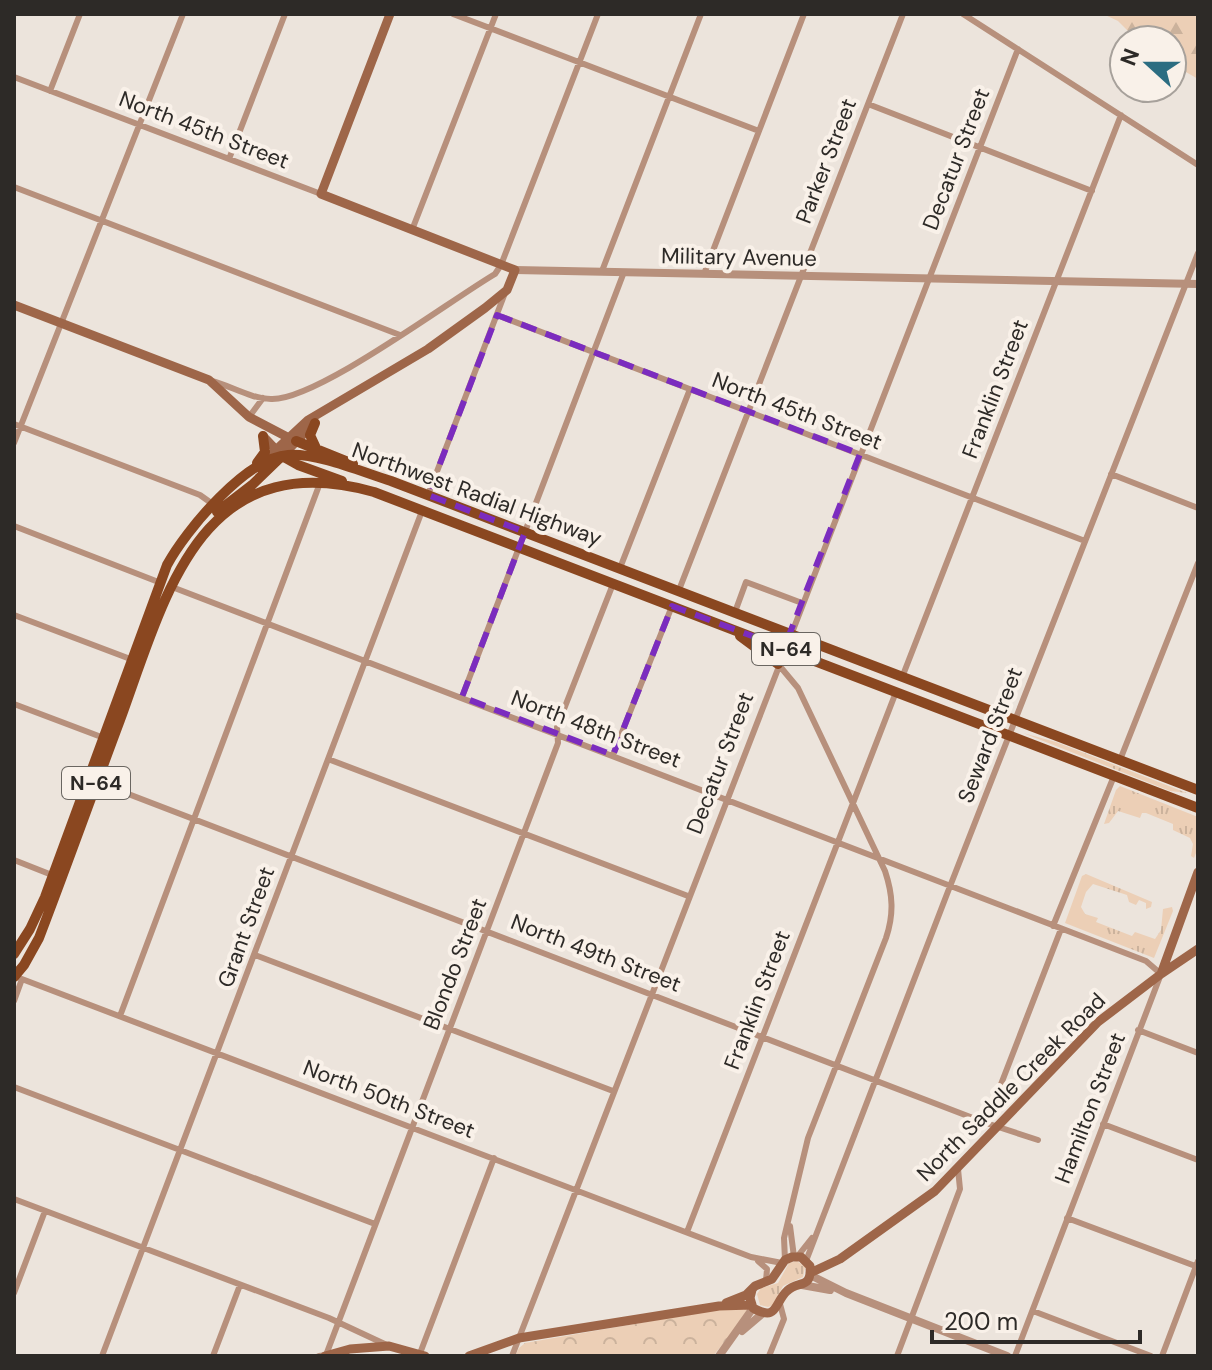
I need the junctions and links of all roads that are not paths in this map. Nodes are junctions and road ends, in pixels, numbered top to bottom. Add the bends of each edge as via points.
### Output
1 (80, 14) edge
2 (183, 14) edge
3 (285, 14) edge
4 (390, 14) edge
5 (453, 14) edge
6 (496, 14) edge
7 (598, 14) edge
8 (701, 14) edge
9 (804, 14) edge
10 (903, 14) edge
11 (963, 14) edge
12 (490, 28) junction
13 (1018, 49) junction
14 (580, 62) junction
15 (14, 77) edge
16 (50, 91) junction
17 (669, 97) junction
18 (868, 104) junction
19 (1121, 115) junction
20 (139, 125) junction
21 (759, 131) junction
22 (980, 147) junction
23 (229, 159) junction
24 (1198, 165) edge
25 (14, 187) edge
26 (1092, 191) junction
27 (321, 194) junction
28 (100, 220) junction
29 (412, 230) junction
30 (1198, 253) edge
31 (501, 265) junction
32 (515, 270) junction
33 (602, 271) junction
34 (624, 272) junction
35 (704, 274) junction
36 (801, 276) junction
37 (928, 279) junction
38 (1056, 283) junction
39 (1198, 284) edge
40 (1185, 285) junction
41 (507, 290) junction
42 (14, 305) edge
43 (497, 315) junction
44 (60, 323) junction
45 (400, 335) junction
46 (593, 352) junction
47 (209, 380) junction
48 (690, 389) junction
49 (263, 398) junction
50 (329, 409) junction
51 (748, 411) junction
52 (249, 417) junction
53 (315, 423) junction
54 (17, 425) edge
55 (263, 436) junction
56 (292, 439) junction
57 (14, 443) edge
58 (317, 449) junction
59 (279, 453) junction
60 (860, 454) junction
61 (256, 466) junction
62 (1111, 474) junction
63 (391, 481) junction
64 (320, 483) junction
65 (374, 492) junction
66 (428, 495) junction
67 (972, 498) junction
68 (214, 505) junction
69 (1198, 508) edge
70 (422, 511) junction
71 (14, 526) edge
72 (525, 532) junction
73 (1085, 541) junction
74 (193, 545) junction
75 (519, 548) junction
76 (1198, 563) edge
77 (620, 568) junction
78 (165, 584) junction
79 (613, 584) junction
80 (679, 590) junction
81 (802, 603) junction
82 (672, 606) junction
83 (735, 612) junction
84 (14, 615) edge
85 (267, 623) junction
86 (721, 625) junction
87 (790, 633) junction
88 (784, 648) junction
89 (133, 660) junction
90 (364, 660) junction
91 (778, 664) junction
92 (903, 675) junction
93 (896, 692) junction
94 (462, 697) junction
95 (14, 704) edge
96 (1015, 719) junction
97 (558, 734) junction
98 (1010, 736) junction
99 (104, 738) junction
100 (613, 755) junction
101 (328, 759) junction
102 (1120, 760) junction
103 (1114, 776) junction
104 (97, 782) junction
105 (1198, 790) edge
106 (726, 799) junction
107 (852, 803) junction
108 (1198, 808) edge
109 (194, 819) junction
110 (523, 834) junction
111 (837, 842) junction
112 (291, 857) junction
113 (878, 857) junction
114 (14, 860) edge
115 (1198, 872) edge
116 (52, 875) junction
117 (950, 886) junction
118 (688, 896) junction
119 (1053, 926) junction
120 (1061, 929) junction
121 (486, 931) junction
122 (1198, 949) edge
123 (14, 954) edge
124 (255, 955) junction
125 (1161, 974) junction
126 (16, 977) edge
127 (651, 994) junction
128 (14, 1001) edge
129 (120, 1016) junction
130 (449, 1028) junction
131 (1138, 1030) junction
132 (763, 1037) junction
133 (217, 1053) junction
134 (1198, 1053) edge
135 (836, 1065) junction
136 (875, 1080) junction
137 (14, 1087) edge
138 (613, 1091) junction
139 (986, 1123) junction
140 (1103, 1124) junction
141 (412, 1127) junction
142 (998, 1127) junction
143 (1038, 1140) dead end
144 (180, 1150) junction
145 (494, 1158) junction
146 (1198, 1160) edge
147 (958, 1169) junction
148 (575, 1189) junction
149 (14, 1199) edge
150 (45, 1211) junction
151 (1067, 1218) junction
152 (375, 1224) junction
153 (687, 1232) junction
154 (143, 1248) junction
155 (751, 1257) junction
156 (799, 1264) junction
157 (1197, 1265) edge
158 (766, 1281) junction
159 (240, 1285) junction
160 (802, 1285) junction
161 (752, 1290) junction
162 (14, 1293) edge
163 (846, 1293) junction
164 (780, 1304) junction
165 (719, 1306) junction
166 (752, 1306) junction
167 (1033, 1311) junction
168 (766, 1312) junction
169 (911, 1318) junction
170 (337, 1322) junction
171 (780, 1326) junction
172 (519, 1338) junction
173 (733, 1340) junction
174 (389, 1346) junction
175 (421, 1355) edge
176 (102, 1356) edge
177 (213, 1356) edge
178 (323, 1356) edge
179 (469, 1356) edge
180 (512, 1356) edge
181 (719, 1356) edge
182 (769, 1356) edge
183 (897, 1356) edge
184 (1007, 1356) edge
185 (1015, 1356) edge
186 (1151, 1356) edge
187 (1162, 1356) edge

1 - 16 street
2 - 20 street
3 - 23 street
4 - 27 main road
5 - 12 street
6 - 12 street
7 - 14 street
8 - 17 street
9 - 21 street
10 - 18 street, Parker Street
11 - 13 street
12 - 14 street
12 - 29 street
13 - 19 street
13 - 22 street, Decatur Street
14 - 17 street
14 - 31 street
15 - 16 street, North 45th Street
16 - 20 street, North 45th Street
17 - 21 street
17 - 33 street
18 - 22 street
18 - 36 street, Parker Street
19 - 24 street
19 - 26 street, Franklin Street
20 - 23 street, North 45th Street
20 - 28 street
21 - 35 street
22 - 26 street
22 - 37 street, Decatur Street
23 - 27 street, North 45th Street
25 - 28 street
26 - 38 street, Franklin Street
27 - 29 main road, North 45th Street
28 - 44 street
28 - 45 street
29 - 31 main road, North 45th Street
30 - 40 street, Seward Street
31 - 32 main road, North 45th Street
31 - 45 street
32 - 33 street, Military Avenue
32 - 41 main road
33 - 34 street, Military Avenue
34 - 35 street, Military Avenue
34 - 46 street
35 - 36 street, Military Avenue
36 - 37 street, Military Avenue
36 - 51 street, Parker Street
37 - 38 street, Military Avenue
37 - 60 street, Decatur Street
38 - 40 street, Military Avenue
38 - 67 street, Franklin Street
39 - 40 street, Military Avenue
40 - 62 street, Seward Street
41 - 43 street
41 - 50 main road via 428,349
42 - 44 main road
43 - 46 street, North 45th Street
43 - 66 street
44 - 47 main road
44 - 54 street
45 - 49 street via 306,392
46 - 48 street, North 45th Street
46 - 72 street
47 - 49 street
47 - 52 main road
48 - 51 street, North 45th Street
48 - 77 street
49 - 52 street
50 - 53 main road
50 - 56 main road via 308,420
51 - 60 street, North 45th Street
51 - 80 street, Parker Street
52 - 55 main road
52 - 56 main road
53 - 56 main road
53 - 58 main road via 310,439
54 - 57 street
54 - 68 street
55 - 59 main road
55 - 61 main road via 265,452
56 - 58 main road
56 - 59 main road
58 - 63 main road
59 - 61 main road, Northwest Radial Highway / N-64
59 - 63 main road, Northwest Radial Highway / N-64
59 - 65 main road via 312,471
59 - 74 main road via 252,485 208,520
60 - 67 street, North 45th Street
60 - 81 street, Decatur Street
61 - 68 main road, Northwest Radial Highway / N-64
62 - 69 street
62 - 73 street, Seward Street
63 - 66 main road, Northwest Radial Highway / N-64
64 - 65 main road, Northwest Radial Highway / N-64
64 - 74 main road, Northwest Radial Highway / N-64 via 281,487 243,502
64 - 85 street
65 - 70 main road, Northwest Radial Highway / N-64
66 - 72 main road, Northwest Radial Highway / N-64
67 - 73 street, North 45th Street
67 - 92 street, Franklin Street
68 - 78 main road, Northwest Radial Highway / N-64 via 181,542
70 - 75 main road, Northwest Radial Highway / N-64
70 - 90 street, Grant Street
71 - 78 street, North 48th Street
72 - 75 street
72 - 77 main road, Northwest Radial Highway / N-64
73 - 96 street, Seward Street
74 - 78 main road, Northwest Radial Highway / N-64
75 - 79 main road, Northwest Radial Highway / N-64
75 - 94 street
76 - 102 street
77 - 80 main road, Northwest Radial Highway / N-64
78 - 85 street, North 48th Street
78 - 89 main road, Northwest Radial Highway / N-64
78 - 104 main road, Northwest Radial Highway / N-64
79 - 82 main road, Northwest Radial Highway / N-64
79 - 97 street, Blondo Street
80 - 83 main road, Northwest Radial Highway / N-64
81 - 83 street via 746,582
81 - 87 street, Decatur Street
82 - 86 main road, Northwest Radial Highway / N-64
82 - 100 street
83 - 87 main road, Northwest Radial Highway / N-64
84 - 89 street
85 - 90 street, North 48th Street
85 - 109 street
86 - 88 main road, Northwest Radial Highway / N-64
86 - 91 main road
87 - 88 street, Decatur Street
87 - 92 main road, Northwest Radial Highway / N-64
88 - 91 street, Decatur Street
88 - 93 main road, Northwest Radial Highway / N-64
89 - 99 main road, Northwest Radial Highway / N-64
90 - 94 street, North 48th Street
90 - 101 street, Grant Street
91 - 106 street, Decatur Street
91 - 107 street via 798,688
92 - 96 main road, Northwest Radial Highway / N-64
93 - 98 main road, Northwest Radial Highway / N-64
93 - 107 street, Franklin Street
94 - 97 street, North 48th Street
95 - 99 street
96 - 98 street, Seward Street
96 - 102 main road, Northwest Radial Highway / N-64
97 - 100 street, North 48th Street
97 - 110 street, Blondo Street
98 - 103 main road, Northwest Radial Highway / N-64
98 - 117 street, Seward Street
99 - 116 main road, Northwest Radial Highway / N-64
100 - 106 street, North 48th Street
101 - 110 street
101 - 112 street, Grant Street
102 - 105 main road, Northwest Radial Highway / N-64
103 - 108 main road, Northwest Radial Highway / N-64
103 - 119 street
104 - 109 street, North 49th Street
104 - 126 main road, Northwest Radial Highway / N-64 via 39,938
106 - 111 street, North 48th Street
106 - 118 street, Decatur Street
107 - 111 street, Franklin Street
107 - 113 street
109 - 112 street, North 49th Street
109 - 129 street
110 - 118 street
110 - 121 street, Blondo Street
111 - 113 street, North 48th Street
111 - 132 street, Franklin Street
112 - 121 street, North 49th Street
112 - 124 street, Grant Street
113 - 117 street, North 48th Street
113 - 135 street via 891,892 891,924
114 - 116 street
115 - 125 main road, Hamilton Street
116 - 123 main road, Northwest Radial Highway / N-64
117 - 119 street, North 48th Street
117 - 136 street, Seward Street
118 - 127 street, Decatur Street
119 - 120 street, North 48th Street
120 - 125 street, North 48th Street via 1146,961
120 - 139 street
121 - 127 street, North 49th Street
121 - 130 street, Blondo Street
122 - 125 main road, North Saddle Creek Road
124 - 130 street
124 - 133 street, Grant Street
125 - 131 street, Hamilton Street
125 - 142 main road, North Saddle Creek Road via 1087,1032
126 - 128 street
126 - 129 street, North 50th Street
127 - 132 street, North 49th Street
127 - 138 street, Decatur Street
129 - 133 street, North 50th Street
130 - 138 street
130 - 141 street, Blondo Street
131 - 134 street
131 - 140 street, Hamilton Street
132 - 135 street, North 49th Street
132 - 153 street, Franklin Street
133 - 141 street, North 50th Street
133 - 144 street, Grant Street
135 - 136 street, North 49th Street
135 - 156 street via 804,1153 790,1223
136 - 139 street, North 49th Street
136 - 156 street, Seward Street
137 - 144 street
138 - 148 street, Decatur Street
139 - 142 street, North 49th Street
140 - 146 street
140 - 151 street, Hamilton Street
141 - 145 street, North 50th Street
141 - 152 street, Blondo Street
142 - 143 street, North 49th Street
142 - 147 main road, North Saddle Creek Road
144 - 152 street
144 - 154 street, Grant Street
145 - 148 street, North 50th Street
145 - 175 street
147 - 156 main road, North Saddle Creek Road via 850,1251
147 - 169 street via 960,1189
148 - 153 street, North 50th Street
148 - 172 street, Decatur Street
149 - 150 street
150 - 154 street
150 - 162 street
151 - 157 street
151 - 167 street, Hamilton Street
152 - 170 street, Blondo Street
153 - 155 street, North 50th Street
154 - 159 street
154 - 176 street, Grant Street
155 - 156 street, North 50th Street
155 - 158 street via 767,1269
156 - 158 main road
156 - 160 main road
156 - 163 street, North 50th Street
157 - 187 street
158 - 161 main road
159 - 170 street
159 - 177 street
160 - 163 street, North 50th Street
160 - 164 main road via 789,1289
161 - 165 main road
161 - 166 main road
163 - 169 street, North 50th Street
164 - 168 main road
164 - 171 street
165 - 166 main road
165 - 172 main road
166 - 168 main road
166 - 173 street
167 - 185 street, Hamilton Street
167 - 186 street
168 - 171 street via 778,1317
168 - 173 street
169 - 183 street
169 - 184 street, North 50th Street
170 - 174 street
170 - 178 street, Blondo Street
171 - 182 street
172 - 179 main road
172 - 180 street, Decatur Street
173 - 181 street
174 - 175 main road
174 - 178 main road

